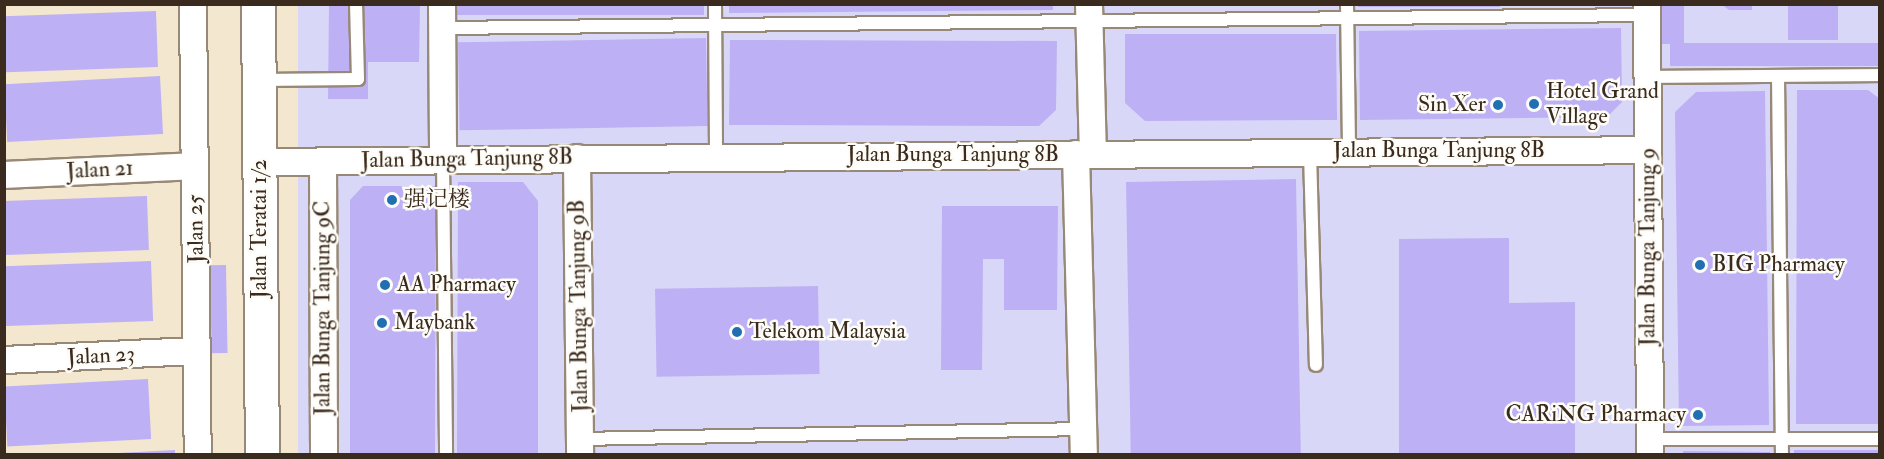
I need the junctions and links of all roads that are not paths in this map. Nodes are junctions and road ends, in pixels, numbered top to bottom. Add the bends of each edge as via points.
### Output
1 (193, 4) edge
2 (258, 4) edge
3 (356, 4) edge
4 (715, 4) edge
5 (1347, 4) edge
6 (1647, 10) edge
7 (1089, 13) edge
8 (442, 16) edge
9 (1347, 18) junction
10 (715, 25) junction
11 (1880, 75) edge
12 (1778, 76) junction
13 (1647, 77) junction
14 (259, 80) junction
15 (1648, 150) junction
16 (1349, 152) junction
17 (1310, 153) junction
18 (1084, 154) junction
19 (716, 157) junction
20 (577, 158) junction
21 (443, 159) junction
22 (322, 161) junction
23 (259, 162) junction
24 (195, 166) junction
25 (4, 175) edge
26 (197, 351) junction
27 (4, 360) edge
28 (1316, 365) dead end
29 (1083, 429) junction
30 (1880, 439) edge
31 (1782, 440) junction
32 (580, 447) edge
33 (1650, 447) edge
34 (198, 454) edge
35 (262, 454) edge
36 (324, 454) edge
37 (446, 454) edge
38 (1084, 454) edge
39 (1782, 454) edge

1 - 24 street, Jalan 25
2 - 14 main road, Jalan Teratai 1/2
3 - 14 lane via 358,79
4 - 10 lane
5 - 9 lane
6 - 9 lane
6 - 13 street, Jalan Bunga Tanjung 9
7 - 9 lane
7 - 10 lane
7 - 18 street
8 - 10 lane
8 - 21 street
9 - 16 lane
10 - 19 lane
11 - 12 lane
12 - 13 lane
12 - 31 lane
13 - 15 street, Jalan Bunga Tanjung 9
14 - 23 main road, Jalan Teratai 1/2
15 - 16 street, Jalan Bunga Tanjung 8B
15 - 33 street, Jalan Bunga Tanjung 9
16 - 17 street, Jalan Bunga Tanjung 8B
17 - 18 street, Jalan Bunga Tanjung 8B
17 - 28 lane
18 - 19 street, Jalan Bunga Tanjung 8B
18 - 29 street
19 - 20 street, Jalan Bunga Tanjung 8B
20 - 21 street, Jalan Bunga Tanjung 8B
20 - 32 street, Jalan Bunga Tanjung 9B
21 - 22 street, Jalan Bunga Tanjung 8B
21 - 37 lane
22 - 23 street, Jalan Bunga Tanjung 8B
22 - 36 street, Jalan Bunga Tanjung 9C
23 - 35 main road, Jalan Teratai 1/2
24 - 25 street, Jalan 21
24 - 26 street, Jalan 25
26 - 27 street, Jalan 23
26 - 34 street, Jalan 25
29 - 32 lane
29 - 38 street
30 - 31 lane
31 - 33 lane
31 - 39 lane

